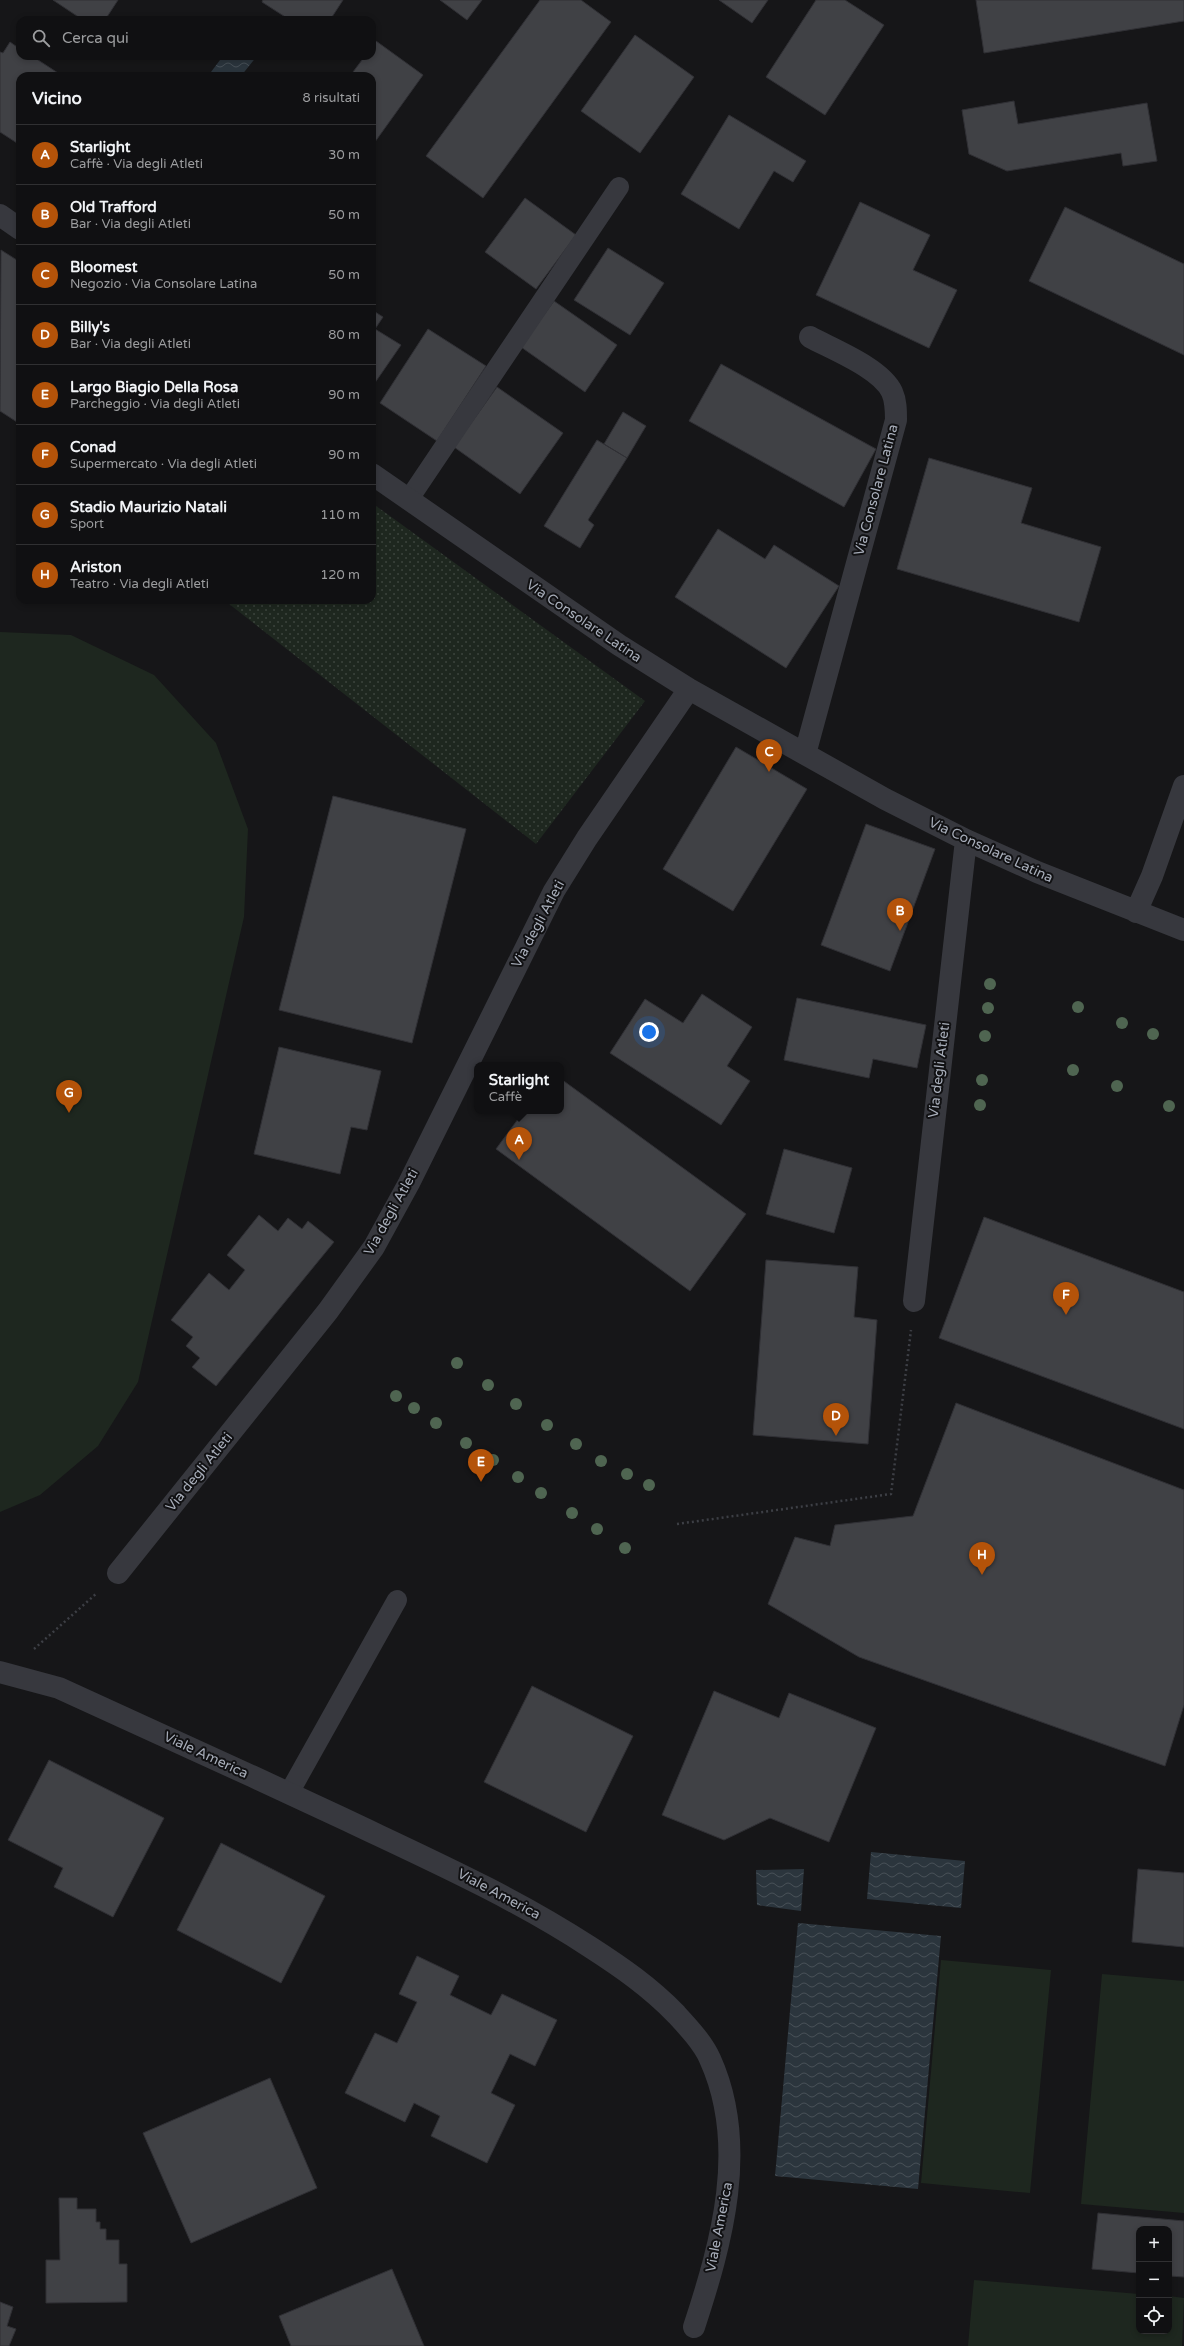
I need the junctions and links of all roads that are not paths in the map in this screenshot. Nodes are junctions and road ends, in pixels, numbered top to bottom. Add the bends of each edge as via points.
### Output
1 (619, 187) dead end
2 (0, 215) edge
3 (16, 226) edge
4 (810, 337) dead end
5 (376, 477) edge
6 (409, 500) junction
7 (689, 689) junction
8 (805, 754) junction
9 (1184, 786) edge
10 (966, 840) junction
11 (1136, 912) junction
12 (1184, 930) edge
13 (914, 1301) road end
14 (118, 1574) road end
15 (397, 1600) dead end
16 (3, 1673) edge
17 (289, 1793) junction
18 (694, 2327) dead end

1 - 6 lane
2 - 3 street
4 - 8 street, Via Consolare Latina via 880,377 892,392 896,411 894,427
5 - 6 street, Via Consolare Latina
6 - 7 street, Via Consolare Latina via 619,645
7 - 8 street, Via Consolare Latina
7 - 14 street, Via degli Atleti via 554,891 409,1183 374,1247 328,1311
8 - 10 street, Via Consolare Latina
9 - 11 street via 1152,876
10 - 11 street, Via Consolare Latina
10 - 13 street, Via degli Atleti
11 - 12 street, Via Consolare Latina
15 - 17 lane
16 - 17 street, Viale America via 59,1688
17 - 18 street, Viale America via 438,1863 552,1922 632,1974 687,2026 709,2056 723,2092 730,2138 729,2183 722,2223 705,2294

